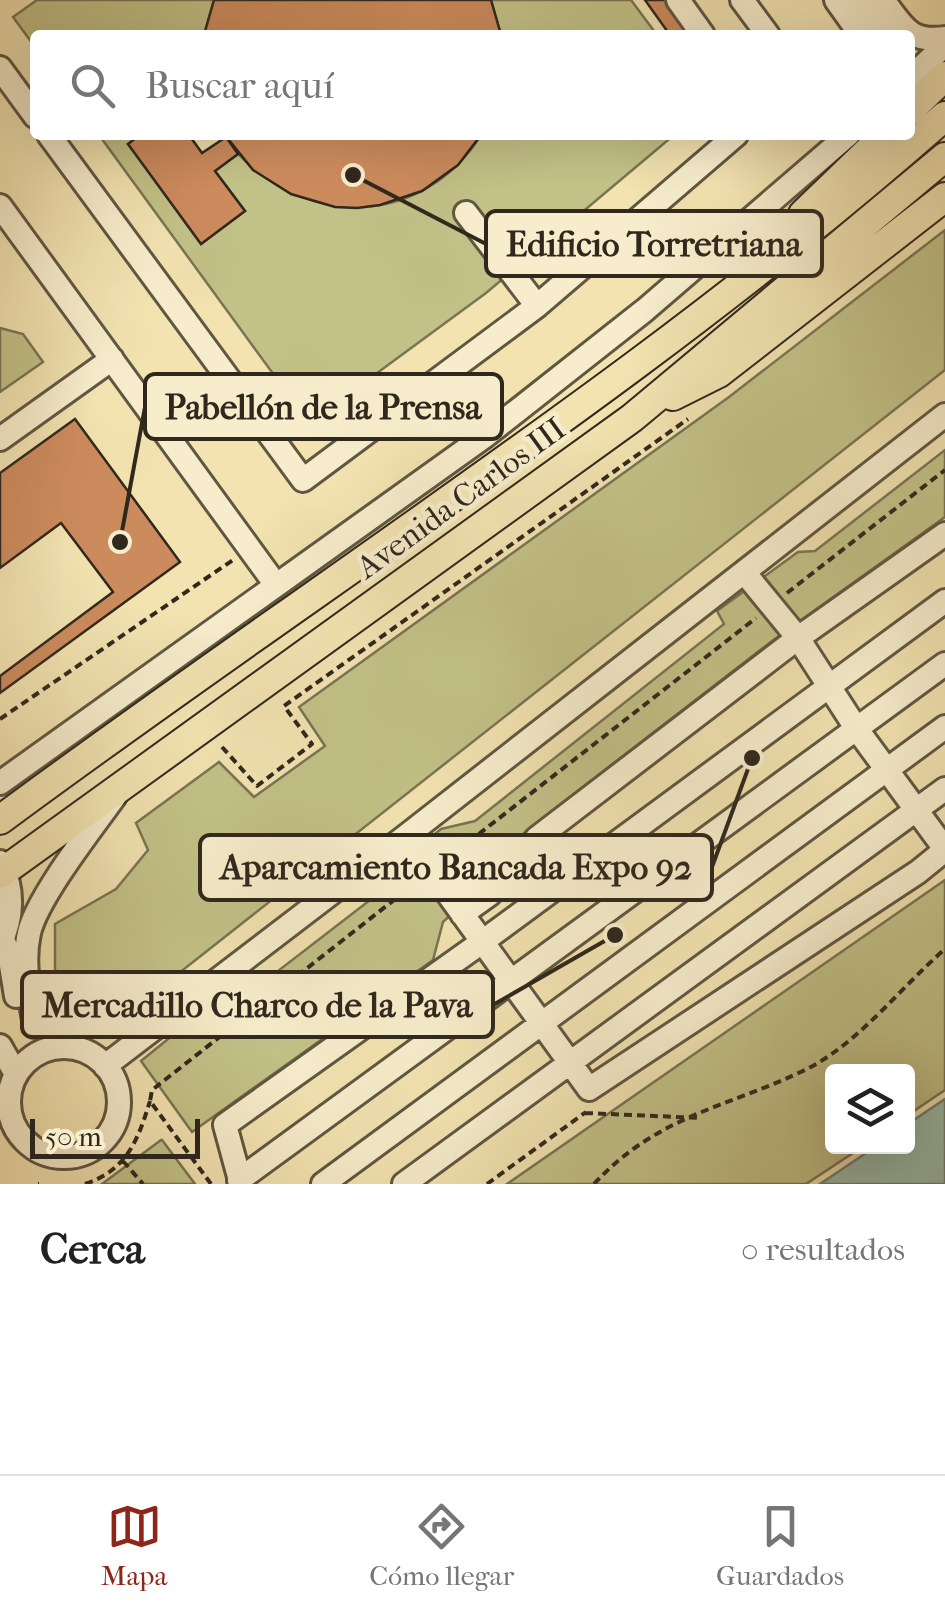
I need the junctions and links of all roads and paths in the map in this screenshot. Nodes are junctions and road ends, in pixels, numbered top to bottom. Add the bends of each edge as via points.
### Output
1 (678, 0) edge
2 (742, 0) edge
3 (836, 0) edge
4 (860, 0) edge
5 (883, 0) edge
6 (699, 30) edge
7 (764, 30) edge
8 (857, 30) edge
9 (882, 30) edge
10 (906, 30) edge
11 (915, 35) edge
12 (945, 38) edge
13 (945, 45) edge
14 (0, 68) edge
15 (915, 73) edge
16 (945, 76) edge
17 (915, 105) edge
18 (30, 109) edge
19 (945, 116) edge
20 (53, 140) edge
21 (730, 140) edge
22 (843, 140) edge
23 (879, 140) edge
24 (945, 157) edge
25 (945, 197) edge
26 (0, 206) edge
27 (466, 213) dead end
28 (537, 306) junction
29 (691, 324) junction
30 (112, 359) junction
31 (702, 409) dead end
32 (945, 415) edge
33 (632, 418) junction
34 (0, 440) edge
35 (945, 470) edge
36 (945, 534) edge
37 (249, 549) junction
38 (744, 572) junction
39 (276, 585) junction
40 (945, 600) edge
41 (771, 606) junction
42 (798, 638) junction
43 (945, 664) edge
44 (828, 686) junction
45 (0, 719) edge
46 (945, 727) edge
47 (856, 728) junction
48 (208, 757) dead end
49 (886, 770) junction
50 (0, 783) edge
51 (120, 789) junction
52 (945, 789) edge
53 (917, 810) junction
54 (0, 820) edge
55 (406, 836) junction
56 (945, 850) edge
57 (2, 869) edge
58 (431, 872) junction
59 (462, 914) junction
60 (1, 942) edge
61 (482, 942) junction
62 (945, 949) edge
63 (511, 981) junction
64 (47, 1001) dead end
65 (540, 1022) junction
66 (35, 1026) junction
67 (145, 1035) junction
68 (0, 1046) edge
69 (50, 1049) junction
70 (570, 1063) junction
71 (105, 1066) junction
72 (16, 1074) junction
73 (150, 1100) junction
74 (580, 1113) dead end
75 (688, 1117) junction
76 (700, 1118) dead end
77 (124, 1161) junction
78 (98, 1182) edge
79 (240, 1182) edge
80 (85, 1184) edge
81 (143, 1184) edge
82 (211, 1184) edge
83 (323, 1184) edge
84 (404, 1184) edge
85 (594, 1184) edge

1 - 6 street
2 - 7 street
3 - 8 street
4 - 9 street
5 - 10 street
11 - 12 street
13 - 15 street
14 - 18 street
16 - 17 main road
19 - 29 main road, Avenida Carlos III
20 - 28 street via 303,480
21 - 28 street
22 - 39 street via 485,436
23 - 29 main road
24 - 33 main road, Avenida Carlos III
25 - 33 main road via 719,372
26 - 30 street
27 - 28 street
29 - 54 main road, Avenida Carlos III
30 - 34 street
30 - 37 street
31 - 48 path via 284,706 312,744 257,786 223,746
32 - 38 street
33 - 51 main road, Avenida Carlos III
35 - 41 path
36 - 42 street
37 - 39 street
37 - 45 path
38 - 41 street
38 - 55 street
39 - 50 street
40 - 44 street
41 - 42 street
41 - 58 path
42 - 44 street
42 - 59 street via 537,838 490,894
43 - 47 street
44 - 47 street
44 - 61 street
46 - 49 street
47 - 49 street
47 - 63 street
49 - 53 street
49 - 65 street
51 - 57 main road, Avenida Carlos III
51 - 66 street via 29,930
52 - 53 street
53 - 56 street
53 - 70 street
55 - 58 street
55 - 67 street
56 - 70 street via 589,1089
57 - 60 street via 10,915
58 - 59 street
58 - 73 path via 152,1090
59 - 61 street
60 - 66 street via 16,997
61 - 63 street
61 - 79 street via 226,1125
62 - 75 path via 838,1049
63 - 65 street
63 - 79 street
64 - 67 path via 100,1030 139,1022
65 - 70 street
65 - 83 street
66 - 69 street
67 - 71 street
68 - 72 street
69 - 71 street via 80,1050
69 - 72 street
70 - 84 street
71 - 72 street via 119,1100 108,1135 95,1148 60,1158 41,1153 14,1128 9,1092
73 - 77 path
73 - 82 path
74 - 75 path
75 - 76 path
75 - 85 path via 628,1149
77 - 78 path
77 - 81 path
78 - 80 path

